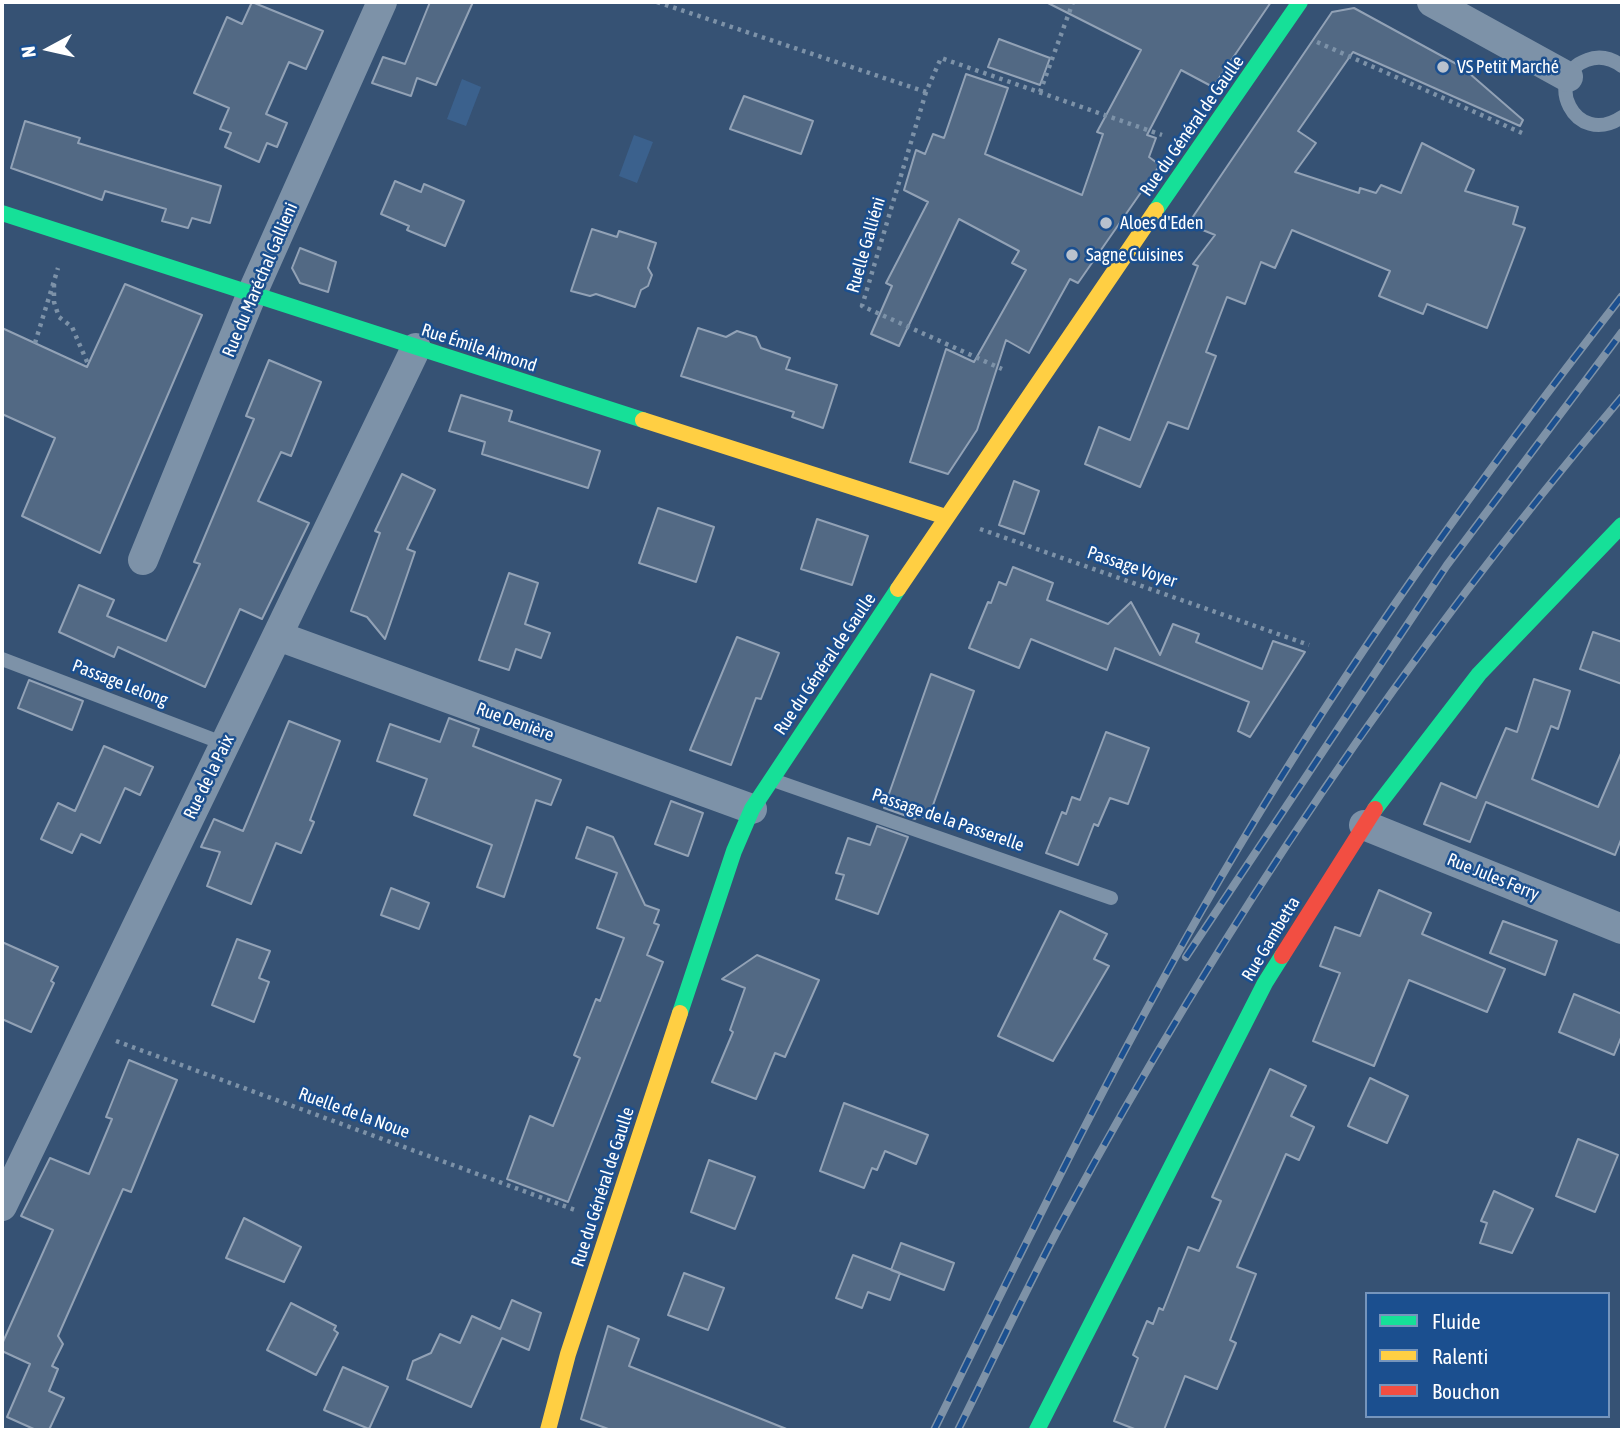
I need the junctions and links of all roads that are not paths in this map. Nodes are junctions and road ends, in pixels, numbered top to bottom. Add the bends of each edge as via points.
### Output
1 (382, 2) edge
2 (1300, 2) edge
3 (1432, 2) edge
4 (1622, 65) edge
5 (1568, 77) junction
6 (1622, 117) edge
7 (2, 214) edge
8 (253, 291) junction
9 (416, 348) junction
10 (946, 517) junction
11 (1622, 525) edge
12 (143, 560) dead end
13 (278, 636) junction
14 (2, 659) edge
15 (225, 744) junction
16 (771, 779) junction
17 (752, 809) junction
18 (1364, 825) junction
19 (1111, 898) dead end
20 (1622, 929) edge
21 (2, 1206) edge
22 (548, 1430) edge
23 (1037, 1430) edge

1 - 8 street, Rue du Maréchal Gallieni
2 - 10 street, Rue du Général de Gaulle
3 - 5 street
4 - 5 lane via 1591,58
5 - 6 lane via 1566,100 1579,119 1601,125
7 - 8 street, Rue Émile Aimond
8 - 9 street, Rue Émile Aimond
8 - 12 street, Rue du Maréchal Gallieni
9 - 10 street, Rue Émile Aimond
9 - 13 street, Rue de la Paix
10 - 16 street, Rue du Général de Gaulle
11 - 18 street, Rue Gambetta via 1479,674
13 - 15 street, Rue de la Paix
13 - 17 street, Rue Denière
14 - 15 lane, Passage Lelong
15 - 21 street, Rue de la Paix
16 - 17 street, Rue du Général de Gaulle
16 - 19 lane, Passage de la Passerelle
17 - 22 street, Rue du Général de Gaulle via 734,851 568,1354
18 - 20 street, Rue Jules Ferry
18 - 23 street, Rue Gambetta via 1265,983

